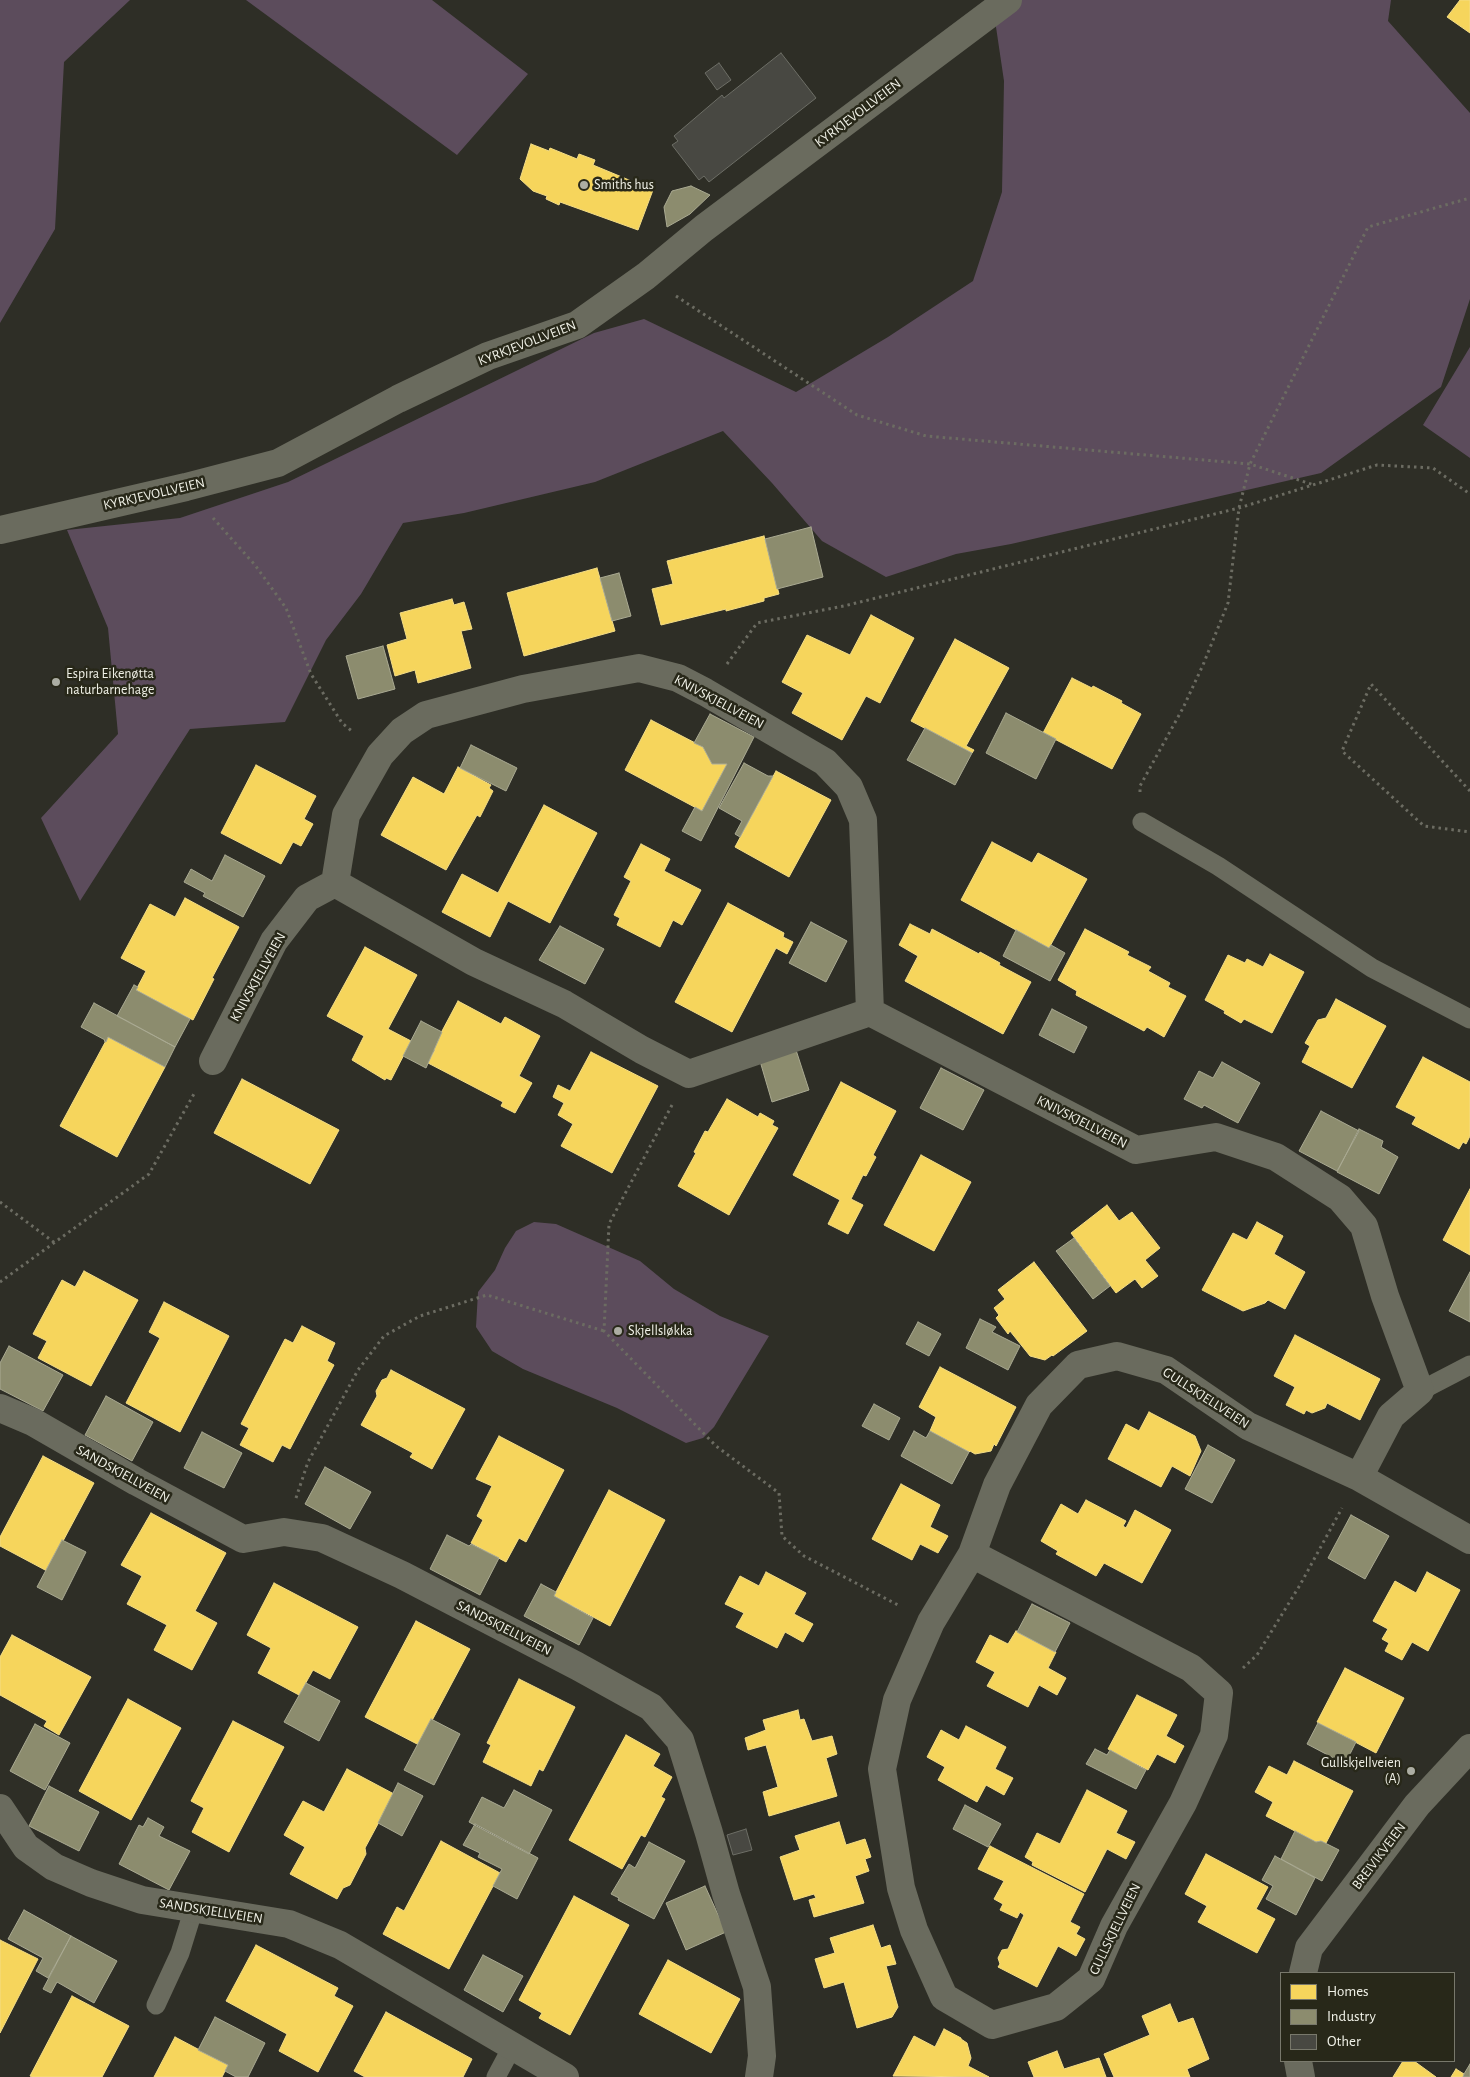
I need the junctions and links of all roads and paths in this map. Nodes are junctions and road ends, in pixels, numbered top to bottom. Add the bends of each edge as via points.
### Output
1 (1008, 0) edge
2 (1470, 198) edge
3 (646, 276) junction
4 (1250, 464) junction
5 (1315, 485) junction
6 (186, 487) junction
7 (1470, 494) edge
8 (1239, 508) junction
9 (0, 530) edge
10 (705, 692) junction
11 (380, 755) junction
12 (1470, 791) edge
13 (1142, 822) joint
14 (1470, 832) edge
15 (335, 883) junction
16 (870, 1012) junction
17 (1470, 1019) edge
18 (213, 1061) joint
19 (688, 1074) junction
20 (0, 1202) edge
21 (54, 1243) junction
22 (0, 1282) edge
23 (604, 1331) junction
24 (1470, 1365) edge
25 (1420, 1391) junction
26 (0, 1408) edge
27 (1360, 1477) junction
28 (284, 1532) junction
29 (1470, 1540) edge
30 (972, 1554) junction
31 (931, 1622) junction
32 (1219, 1693) junction
33 (1470, 1748) edge
34 (0, 1808) edge
35 (194, 1908) junction
36 (1303, 1972) edge
37 (156, 2005) dead end
38 (512, 2047) junction
39 (1298, 2062) edge
40 (496, 2077) edge
41 (565, 2077) edge
42 (759, 2077) edge
43 (1301, 2077) edge

1 - 3 street, KYRKJEVOLLVEIEN via 704,228
2 - 4 path via 1368,227
3 - 4 path via 858,415 926,436
3 - 6 street, KYRKJEVOLLVEIEN via 577,326 488,356 398,399 278,463
4 - 5 path
4 - 8 path
5 - 7 path via 1377,466 1433,468
5 - 8 path
6 - 9 street, KYRKJEVOLLVEIEN
6 - 11 path via 255,565 286,608 311,674 342,723
8 - 10 path via 844,606 757,623
8 - 13 path via 1228,603 1183,708 1140,786
10 - 11 street, KNIVSKJELLVEIEN via 678,678 639,668 591,676 426,715 402,731
10 - 16 street, KNIVSKJELLVEIEN via 825,762 849,787 863,820
11 - 15 street, KNIVSKJELLVEIEN via 346,814
12 - 14 path via 1371,684 1342,750 1424,826
13 - 17 lane via 1218,866 1372,968
15 - 18 street, KNIVSKJELLVEIEN via 307,898 274,941
15 - 19 street via 474,962 564,1004
16 - 19 street
16 - 25 street, KNIVSKJELLVEIEN via 1136,1150 1216,1137 1276,1157 1340,1198 1364,1226 1385,1296
18 - 21 path via 149,1174
19 - 23 path via 609,1224
20 - 21 path
21 - 22 path
23 - 28 path via 487,1295 420,1316 384,1336 358,1370 308,1462
23 - 31 path via 716,1446 779,1493 782,1536 804,1556
24 - 25 lane
25 - 27 street via 1392,1416
26 - 28 street, SANDSKJELLVEIEN via 33,1422 243,1539
27 - 29 street, GULLSKJELLVEIEN
27 - 30 street, GULLSKJELLVEIEN via 1248,1426 1166,1370 1117,1356 1078,1365 1039,1405 997,1485
27 - 32 path via 1300,1585 1256,1655
28 - 42 street, SANDSKJELLVEIEN via 322,1538 402,1575 577,1666 651,1707 680,1740 757,1987 762,2056
30 - 31 street, GULLSKJELLVEIEN
30 - 32 street via 1191,1668
31 - 32 street, GULLSKJELLVEIEN via 898,1700 882,1769 891,1830 901,1888 914,1930 944,1997 992,2025 1056,2007 1091,1979 1114,1926 1183,1803 1214,1735
33 - 36 street, BREIVIKVEIEN via 1417,1805 1309,1948
34 - 35 street, SANDSKJELLVEIEN via 26,1846 54,1867 142,1900
35 - 37 lane via 180,1954
35 - 38 street, SANDSKJELLVEIEN via 289,1924 340,1946
38 - 40 lane
38 - 41 street, SANDSKJELLVEIEN
39 - 43 street

